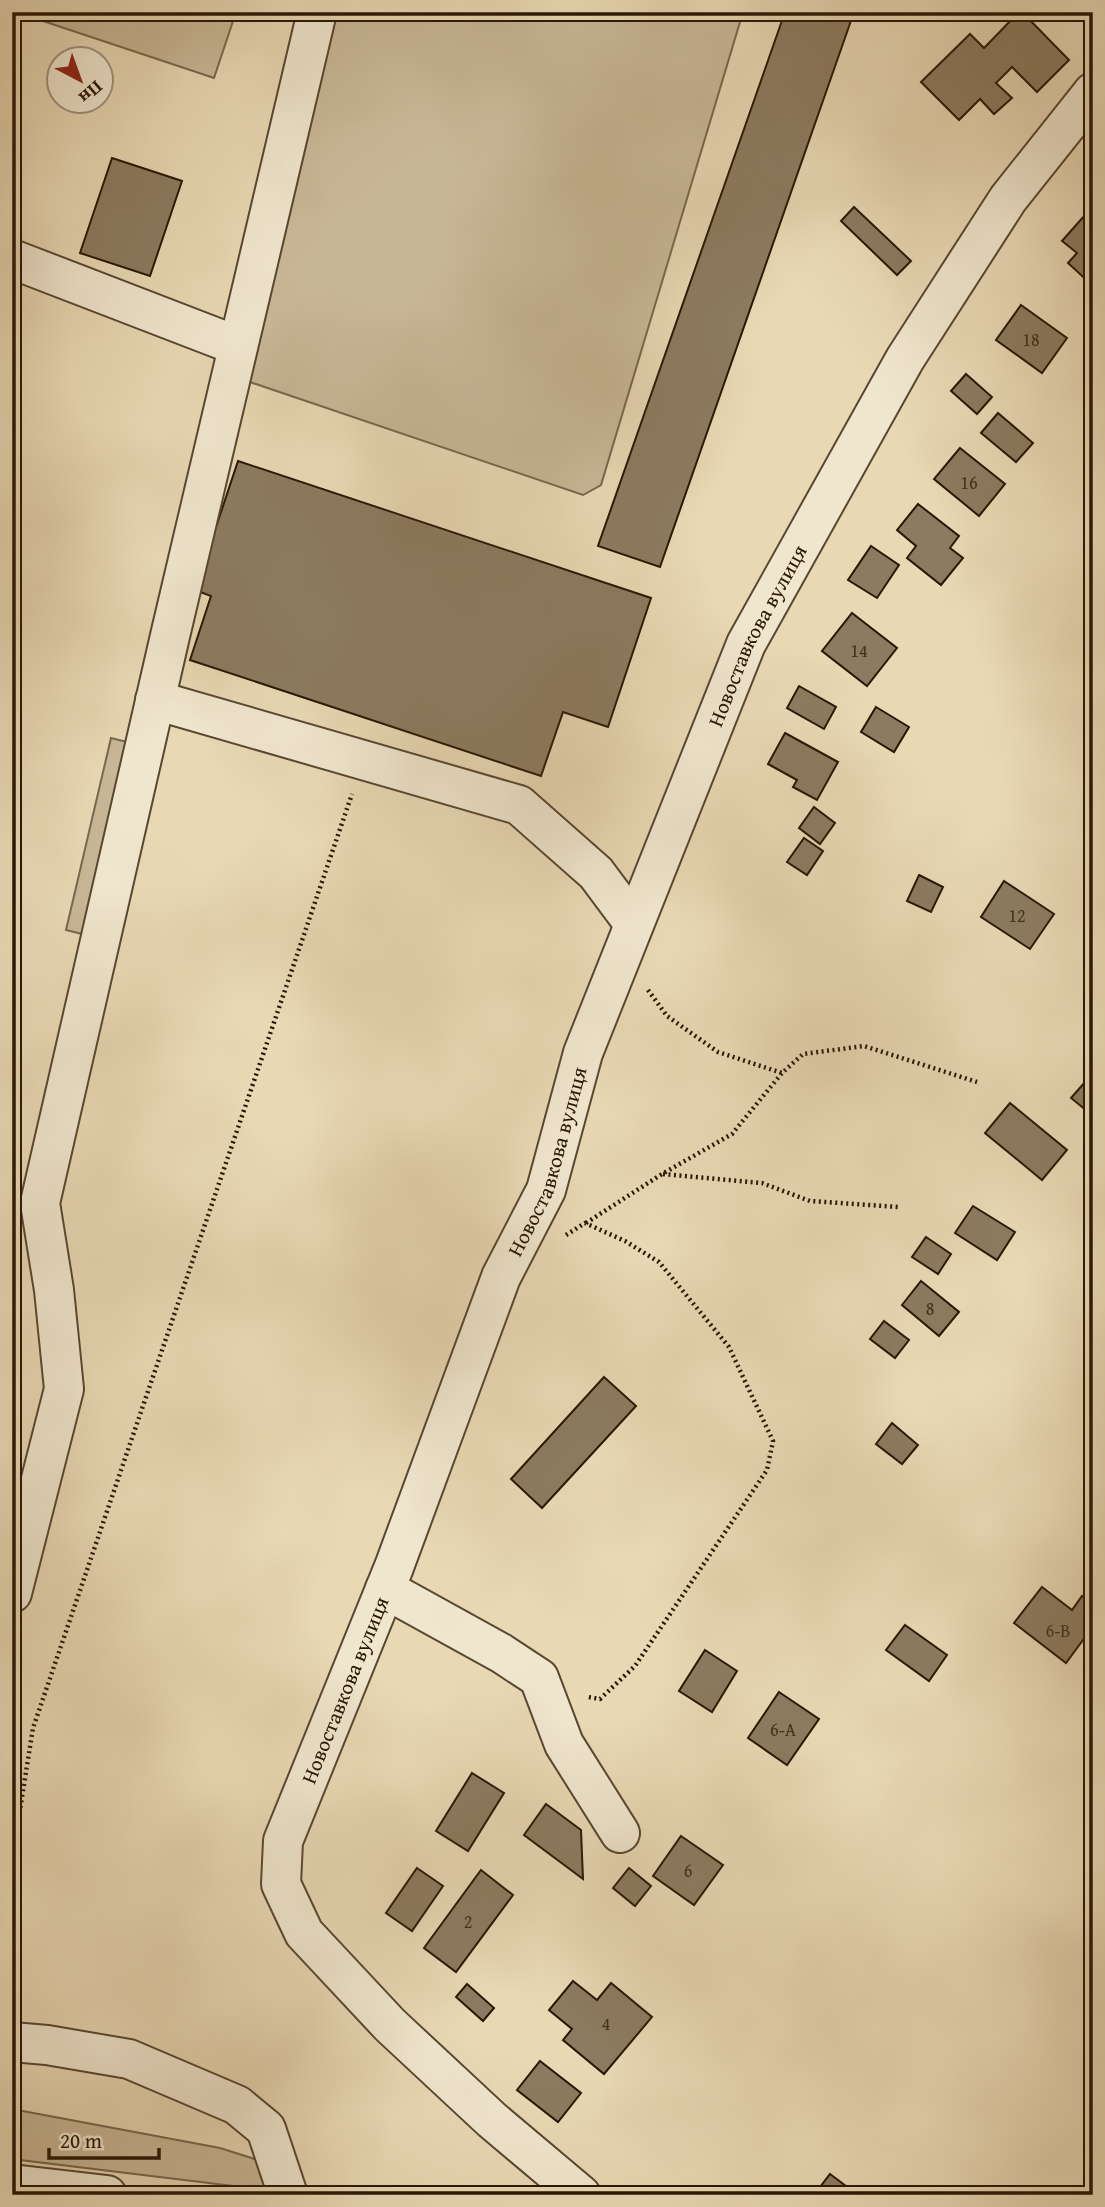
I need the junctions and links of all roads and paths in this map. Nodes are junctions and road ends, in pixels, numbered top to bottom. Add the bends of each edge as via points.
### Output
1 (317, 12) edge
2 (1093, 92) edge
3 (12, 259) edge
4 (238, 346) junction
5 (155, 700) junction
6 (364, 760) junction
7 (630, 935) junction
8 (782, 1073) junction
9 (977, 1082) dead end
10 (662, 1174) junction
11 (899, 1207) dead end
12 (585, 1223) junction
13 (564, 1237) dead end
14 (385, 1589) junction
15 (12, 1594) edge
16 (539, 1678) junction
17 (620, 1833) dead end
18 (12, 1939) edge
19 (12, 2042) edge
20 (12, 2184) edge
21 (107, 2195) edge
22 (288, 2195) edge
23 (581, 2195) edge

1 - 4 street
2 - 7 street, Новоставкова вулиця via 1008,199 905,359 753,632
3 - 4 street
4 - 5 street
5 - 6 street
5 - 15 street via 40,1203 64,1389
6 - 7 street via 519,805 596,873
6 - 18 path via 33,1728 14,1847
7 - 8 path via 644,983 667,1016 718,1052
7 - 14 street, Новоставкова вулиця via 583,1053 546,1190 501,1277
8 - 9 path via 803,1054 864,1046
8 - 10 path via 732,1134
10 - 11 path via 762,1183 810,1201
10 - 12 path
12 - 13 path
12 - 16 path via 659,1262 729,1347 773,1441 767,1470 635,1666 600,1699 569,1695
14 - 16 street
14 - 23 street, Новоставкова вулиця via 283,1841 281,1884 303,1933 390,2025
16 - 17 street via 564,1744
19 - 22 street via 129,2059 237,2105 266,2129
20 - 21 street

